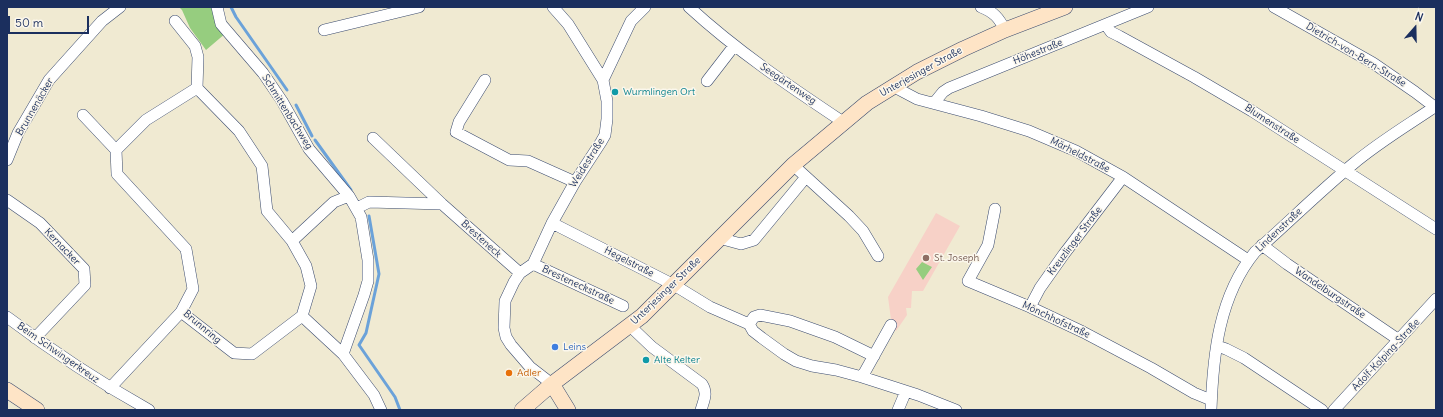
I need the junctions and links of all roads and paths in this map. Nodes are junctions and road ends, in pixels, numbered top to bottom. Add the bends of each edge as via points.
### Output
1 (120, 7) edge
2 (217, 7) edge
3 (419, 7) edge
4 (553, 7) edge
5 (645, 7) edge
6 (689, 7) edge
7 (981, 7) edge
8 (1065, 7) edge
9 (1148, 7) edge
10 (1274, 7) edge
11 (175, 21) dead end
12 (1106, 24) junction
13 (324, 30) dead end
14 (1005, 30) junction
15 (734, 46) junction
16 (485, 80) dead end
17 (603, 80) junction
18 (707, 81) dead end
19 (895, 85) junction
20 (197, 88) junction
21 (934, 103) junction
22 (1436, 107) edge
23 (83, 115) dead end
24 (843, 122) junction
25 (373, 138) dead end
26 (116, 150) junction
27 (7, 160) edge
28 (793, 164) junction
29 (1344, 171) junction
30 (806, 177) junction
31 (1123, 177) junction
32 (575, 182) junction
33 (348, 196) junction
34 (7, 200) edge
35 (442, 204) junction
36 (357, 208) junction
37 (995, 209) dead end
38 (552, 223) junction
39 (1436, 229) edge
40 (719, 238) junction
41 (292, 241) junction
42 (1262, 245) junction
43 (878, 256) dead end
44 (1248, 260) junction
45 (533, 264) junction
46 (520, 273) junction
47 (674, 285) junction
48 (1436, 299) edge
49 (623, 306) dead end
50 (1030, 307) junction
51 (181, 312) junction
52 (302, 316) junction
53 (7, 317) edge
54 (749, 324) junction
55 (891, 325) dead end
56 (630, 326) junction
57 (35, 338) junction
58 (1399, 340) junction
59 (1217, 346) junction
60 (343, 354) junction
61 (874, 356) junction
62 (862, 377) junction
63 (552, 384) junction
64 (110, 388) junction
65 (7, 390) edge
66 (906, 391) junction
67 (1211, 405) edge
68 (37, 410) edge
69 (149, 410) edge
70 (381, 410) edge
71 (522, 410) edge
72 (568, 410) edge
73 (701, 410) edge
74 (898, 410) edge
75 (956, 410) edge
76 (1322, 410) edge
77 (1334, 410) edge

1 - 27 street, Brunnenäcker via 102,21 49,80 18,133
2 - 33 street, Schmittenbachweg via 221,24 263,73 309,149
3 - 13 street
4 - 17 street, Weidestraße via 568,24
5 - 17 street via 631,21
6 - 15 street, Seegärtenweg
7 - 14 street via 996,14
8 - 14 main road, Unterjesinger Straße
9 - 12 street, Höhestraße
10 - 22 street, Dietrich-von-Bern-Straße via 1373,63
11 - 20 street via 195,46 198,57
12 - 21 street, Höhestraße via 949,88
12 - 29 street, Blumenstraße via 1111,32 1234,100
14 - 19 main road, Unterjesinger Straße via 941,59
15 - 18 street
15 - 24 street, Seegärtenweg
16 - 32 street via 459,122 456,132 509,160 528,161
17 - 32 street, Weidestraße via 608,101 605,135
19 - 21 street, Märheldstraße via 910,96
19 - 24 main road, Unterjesinger Straße
20 - 26 street via 146,120
20 - 41 street via 239,131 262,166 267,211
21 - 31 street, Märheldstraße via 1042,136
22 - 29 street, Lindenstraße via 1385,140
23 - 26 street
24 - 28 main road, Unterjesinger Straße
25 - 35 street, Bresteneck
26 - 51 street, Brunnring via 117,174 186,249 193,289
28 - 30 street
28 - 40 main road, Unterjesinger Straße
29 - 39 street, Blumenstraße
29 - 42 street, Lindenstraße
30 - 40 street via 754,240 741,244
30 - 43 street via 863,231
31 - 44 street, Märheldstraße
31 - 50 street, Kreuzlinger Straße via 1059,260
32 - 38 street, Weidestraße
33 - 36 street, Schmittenbachweg
33 - 41 street via 334,202
34 - 57 street, Kernacker via 40,223 84,269 85,285
35 - 36 street via 369,202
35 - 46 street, Bresteneck
36 - 60 street, Schmittenbachweg via 361,217 368,260 368,281
37 - 50 street, Mönchhofstraße via 988,245 968,281
38 - 45 street, Weidestraße
38 - 47 street, Hegelstraße
40 - 47 main road, Unterjesinger Straße
41 - 52 street via 306,266 310,286
42 - 44 street, Lindenstraße
42 - 58 street, Wandelburgstraße
44 - 59 street, Lindenstraße via 1230,292
45 - 46 street
45 - 49 street, Bresteneckstraße
46 - 63 street via 505,301 506,337 523,359
47 - 54 street, Hegelstraße via 710,307
47 - 56 main road, Unterjesinger Straße
48 - 58 street, Adolf-Kolping-Straße
50 - 67 street, Mönchhofstraße via 1122,352
51 - 52 street, Brunnring via 234,353 252,354
51 - 64 street, Beim Schwingerkreuz
52 - 60 street
53 - 57 street, Beim Schwingerkreuz
54 - 61 street via 760,315 785,320 820,331
54 - 62 street, Hegelstraße via 762,338 796,360
55 - 61 street
56 - 63 main road, Unterjesinger Straße
56 - 73 street via 652,347 702,384 706,394
57 - 64 street, Beim Schwingerkreuz
58 - 77 street, Adolf-Kolping-Straße
59 - 67 street, Lindenstraße
59 - 76 street via 1244,358
60 - 70 street via 374,396
61 - 62 street
62 - 66 street, Hegelstraße
63 - 71 main road, Unterjesinger Straße
63 - 72 main road
64 - 69 street, Beim Schwingerkreuz
65 - 68 main road
66 - 74 street
66 - 75 street, Hegelstraße

